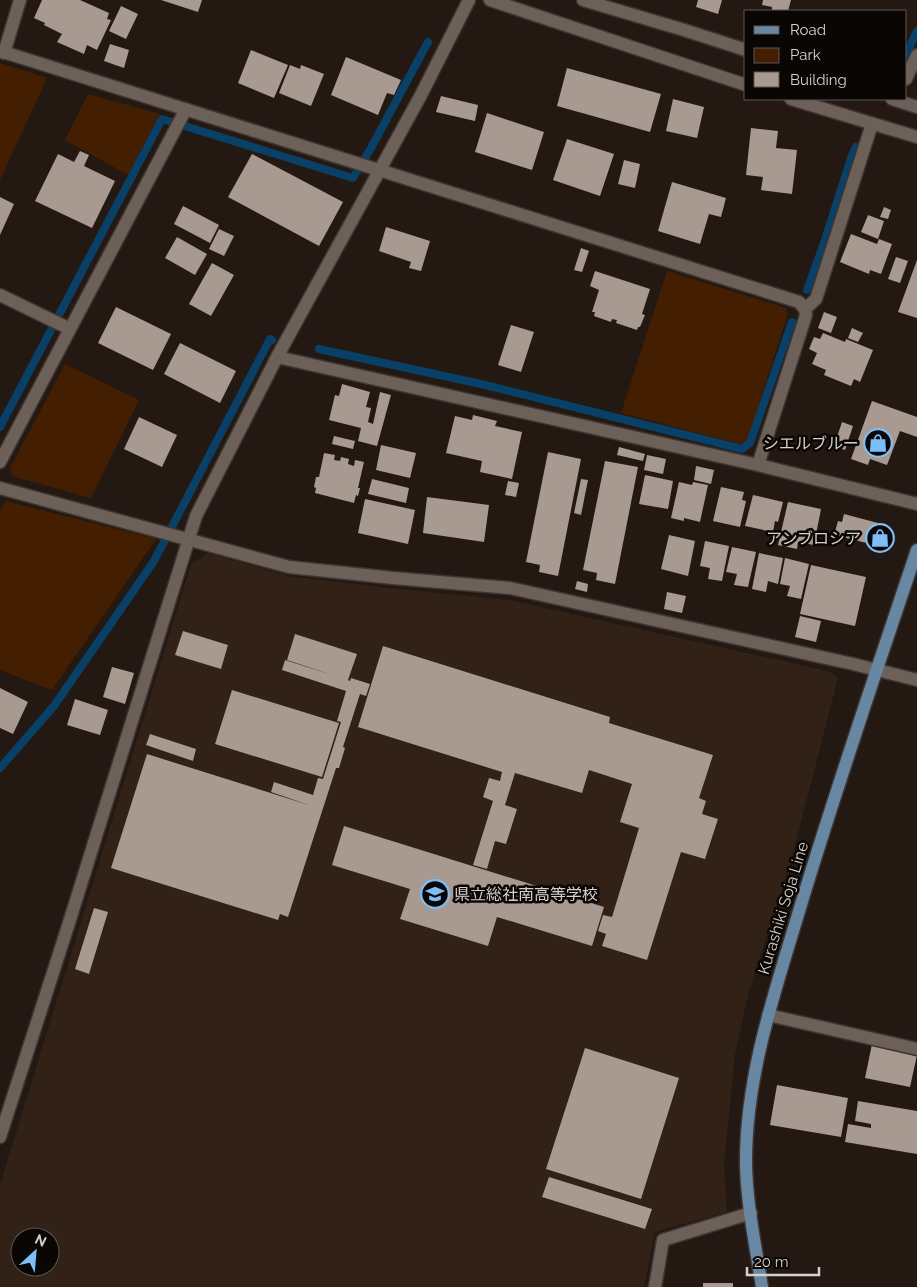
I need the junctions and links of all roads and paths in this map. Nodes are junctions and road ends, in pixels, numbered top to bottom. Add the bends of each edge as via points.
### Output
1 (20, 0) edge
2 (469, 0) edge
3 (490, 0) edge
4 (583, 0) edge
5 (744, 49) edge
6 (2, 52) edge
7 (917, 55) edge
8 (907, 77) edge
9 (744, 84) edge
10 (794, 100) edge
11 (898, 100) edge
12 (917, 107) edge
13 (184, 113) junction
14 (872, 124) junction
15 (917, 137) edge
16 (367, 167) junction
17 (0, 295) edge
18 (805, 309) junction
19 (60, 324) junction
20 (277, 357) junction
21 (0, 462) edge
22 (758, 465) junction
23 (0, 488) edge
24 (917, 504) edge
25 (189, 539) junction
26 (917, 550) edge
27 (877, 671) junction
28 (917, 680) edge
29 (768, 1015) junction
30 (917, 1049) edge
31 (0, 1137) edge
32 (751, 1213) junction
33 (655, 1287) edge
34 (762, 1287) edge

1 - 6 street
2 - 16 street via 421,95
3 - 9 street
4 - 5 street
6 - 13 street
7 - 8 street
10 - 14 street
11 - 12 street
13 - 16 street
13 - 19 street
14 - 15 street
14 - 18 street via 816,299
16 - 18 street via 799,302
16 - 20 street
17 - 19 street
18 - 22 street via 805,321
19 - 21 street
20 - 22 street
20 - 25 street via 196,516
22 - 24 street
23 - 25 street
25 - 27 street via 289,567 510,588
25 - 31 street
26 - 27 main road, Kurashiki Soja Line
27 - 28 street
27 - 29 main road, Kurashiki Soja Line via 812,867
29 - 30 street
29 - 32 main road, Kurashiki Soja Line via 751,1092 746,1162
32 - 33 street via 663,1240
32 - 34 main road, Kurashiki Soja Line

